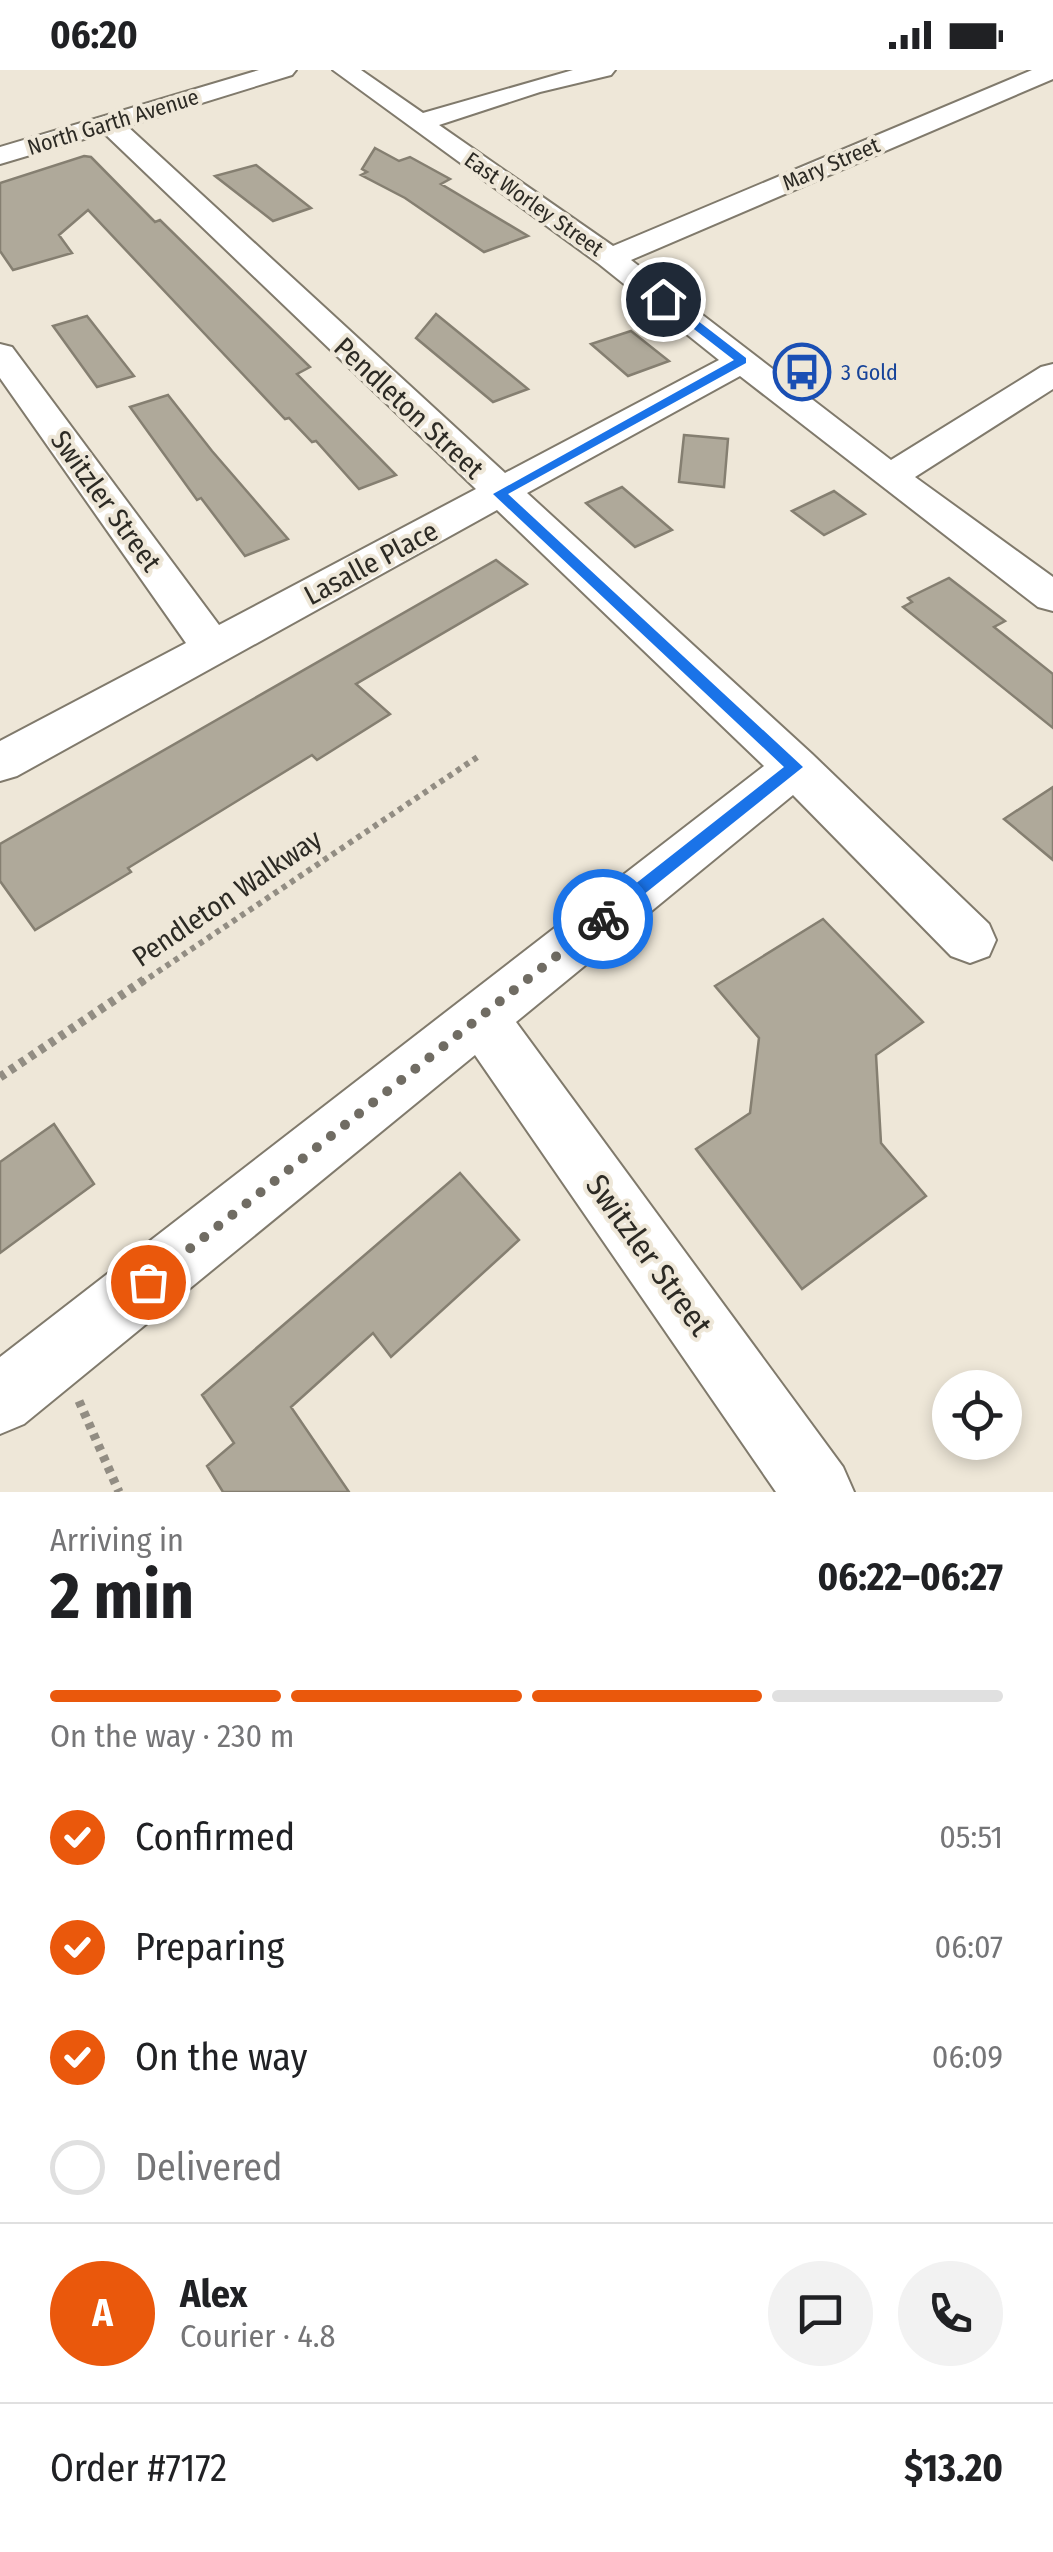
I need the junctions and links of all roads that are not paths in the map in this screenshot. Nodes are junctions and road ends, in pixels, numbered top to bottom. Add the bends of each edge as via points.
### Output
1 (284, 70) edge
2 (345, 70) edge
3 (603, 70) edge
4 (1053, 70) edge
5 (219, 78) edge
6 (110, 123) junction
7 (419, 124) junction
8 (0, 156) edge
9 (610, 258) junction
10 (742, 361) junction
11 (3, 363) edge
12 (1053, 374) edge
13 (890, 478) junction
14 (500, 494) junction
15 (1053, 596) edge
16 (213, 648) junction
17 (0, 762) edge
18 (795, 767) junction
19 (970, 940) dead end
20 (480, 1017) junction
21 (0, 1400) edge
22 (818, 1492) edge

1 - 5 street, North Garth Avenue
2 - 7 street, East Worley Street
3 - 7 street
4 - 9 street, Mary Street
5 - 6 street, North Garth Avenue
6 - 8 street, North Garth Avenue
6 - 14 street, Pendleton Street
7 - 9 street, East Worley Street
9 - 10 street, East Worley Street
10 - 13 street, East Worley Street
10 - 14 street, Lasalle Place
11 - 16 street, Switzler Street
12 - 13 street
13 - 15 street, East Worley Street
14 - 16 street, Lasalle Place
14 - 18 street, Pendleton Street
16 - 17 street, Lasalle Place
18 - 19 street, Pendleton Street
18 - 20 street
20 - 21 street
20 - 22 street, Switzler Street

